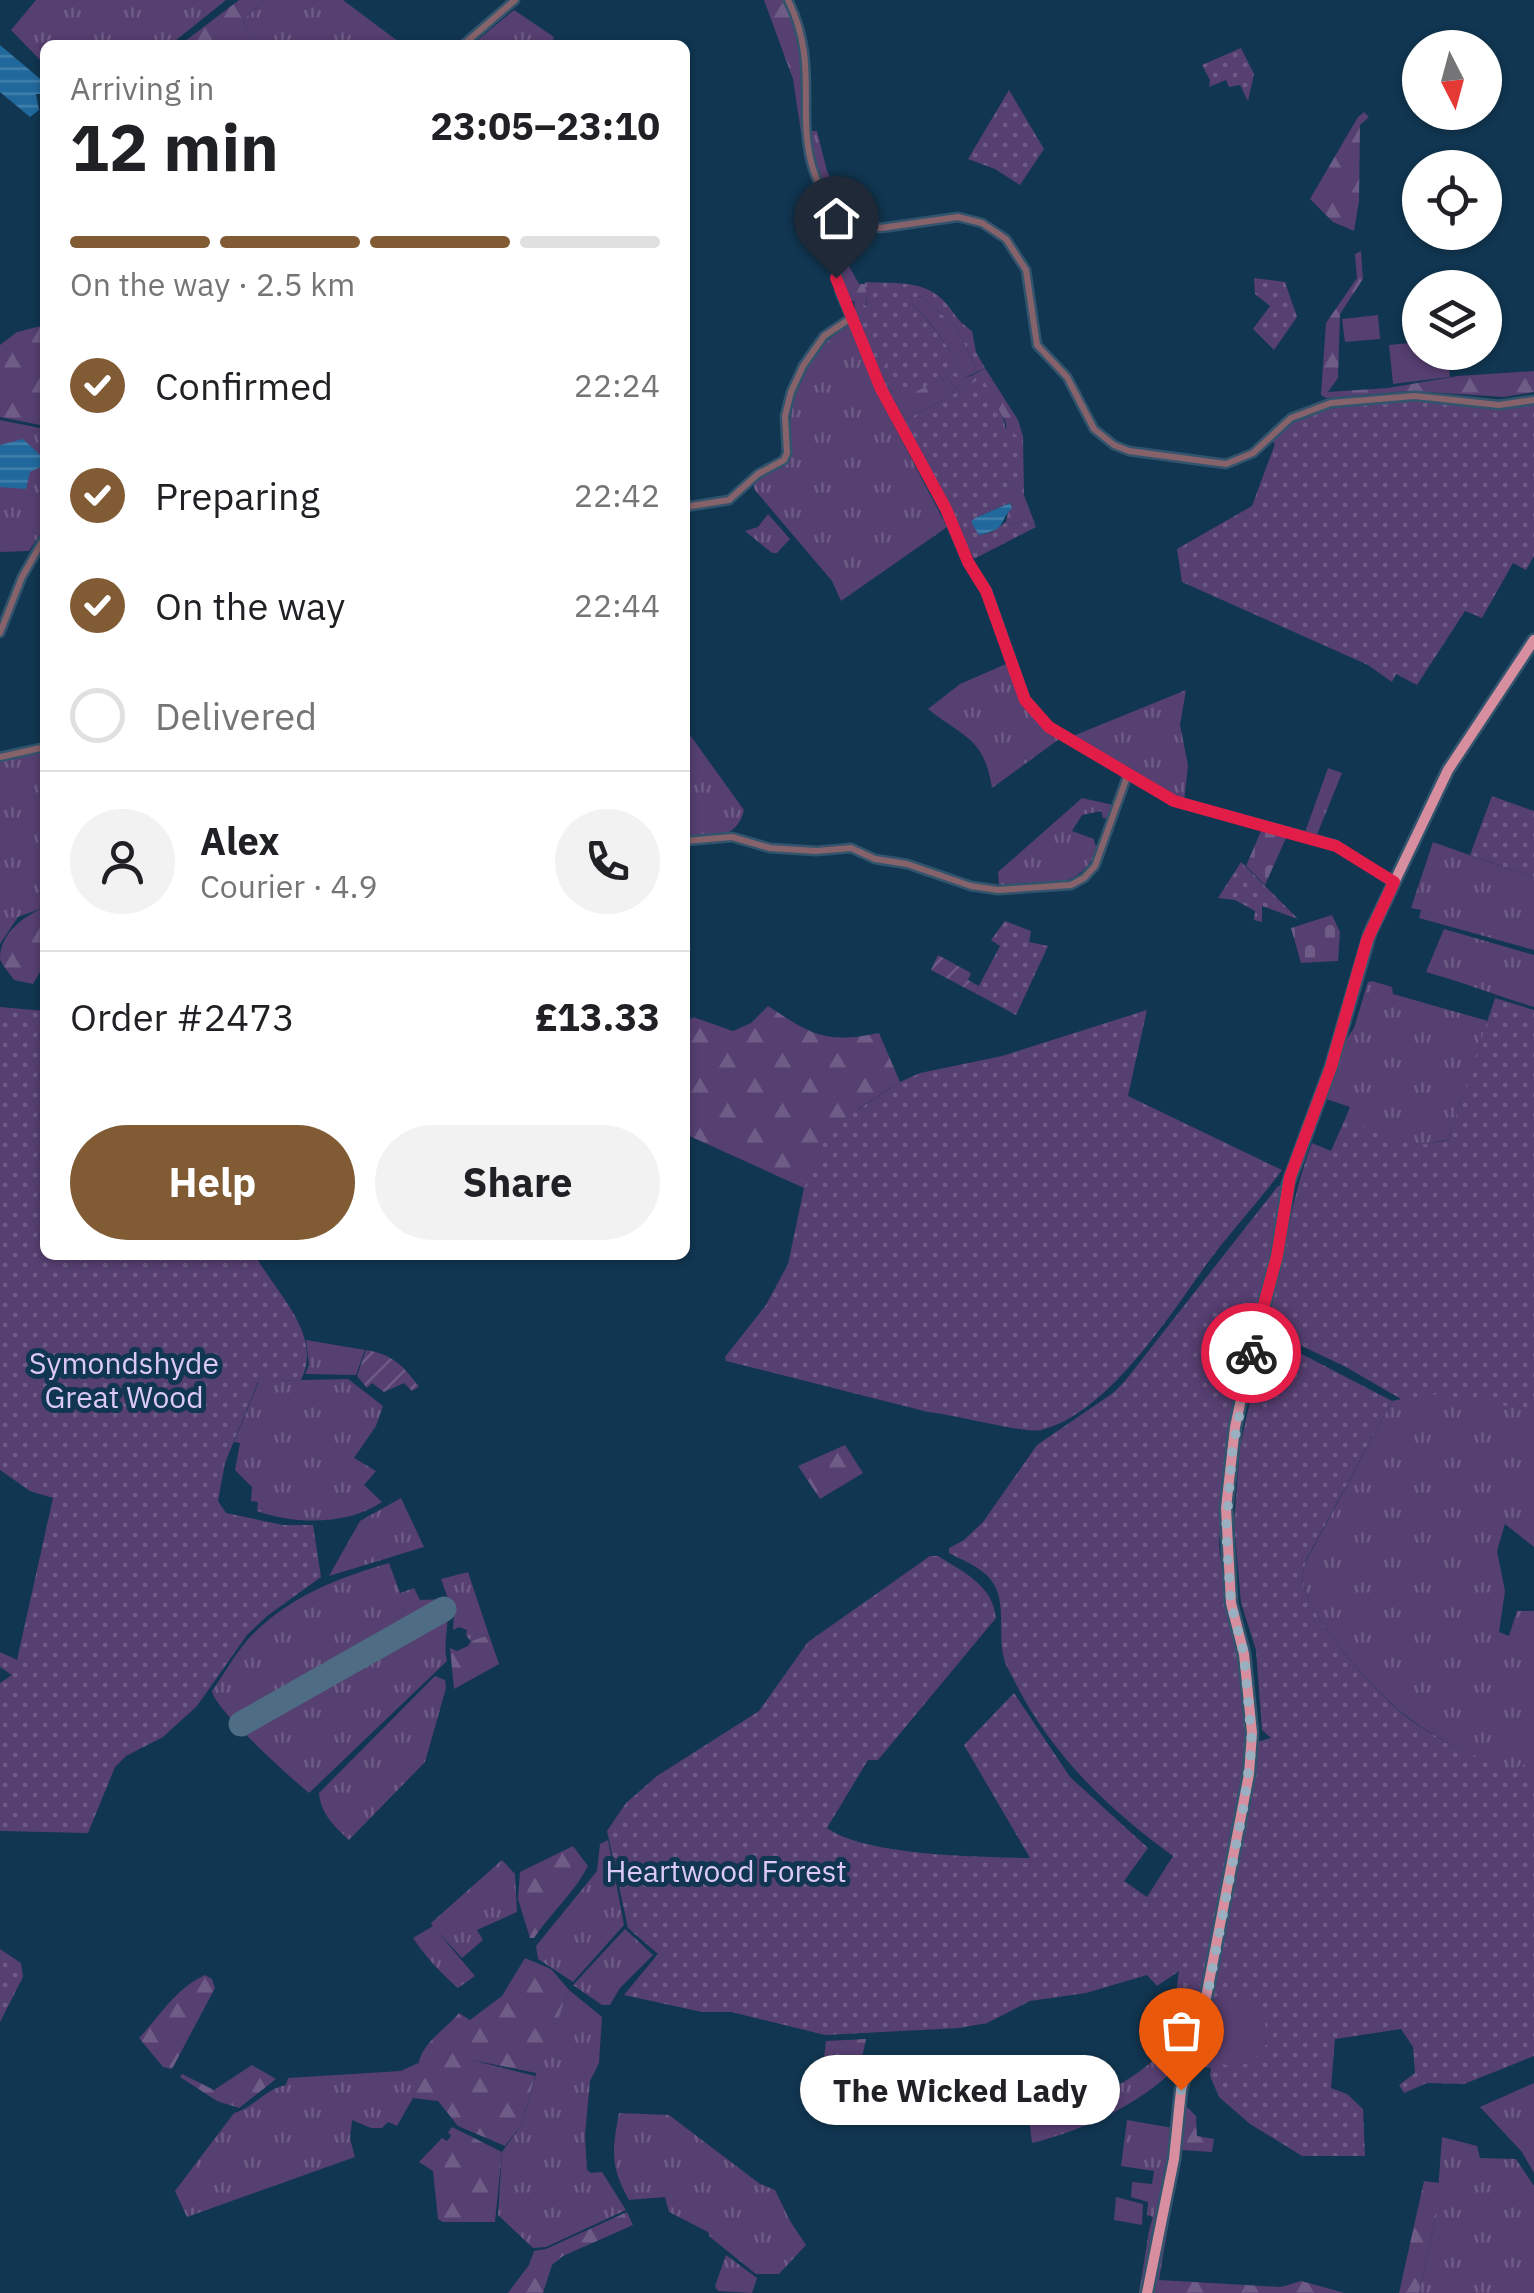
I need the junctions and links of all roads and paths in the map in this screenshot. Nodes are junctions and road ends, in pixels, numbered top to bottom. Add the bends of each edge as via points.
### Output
1 (515, 0) edge
2 (788, 0) edge
3 (468, 40) edge
4 (845, 222) junction
5 (851, 318) junction
6 (1534, 400) edge
7 (690, 506) edge
8 (40, 546) edge
9 (0, 632) edge
10 (1534, 640) edge
11 (40, 748) edge
12 (0, 757) edge
13 (1128, 774) junction
14 (690, 841) edge
15 (1394, 882) junction
16 (1147, 2293) edge

1 - 3 street
2 - 4 street via 807,57 806,152 818,186
4 - 5 street via 836,270
4 - 6 street via 881,228 964,218 1006,238 1026,272 1037,345 1067,377 1094,429 1128,451 1226,464 1253,454 1291,418 1331,404 1415,396 1499,404
5 - 7 street via 824,336 791,392 784,460 729,500
5 - 13 street via 986,591 1029,706 1049,727
8 - 9 street
10 - 15 main road via 1448,770
11 - 12 street
13 - 14 street via 1098,862 1084,878 1061,887 983,888 850,848 770,848 732,837
13 - 15 street via 1180,804 1340,847
15 - 16 main road via 1367,940 1286,1194 1229,1471 1229,1580 1244,1654 1249,1774 1203,2013 1181,2090

